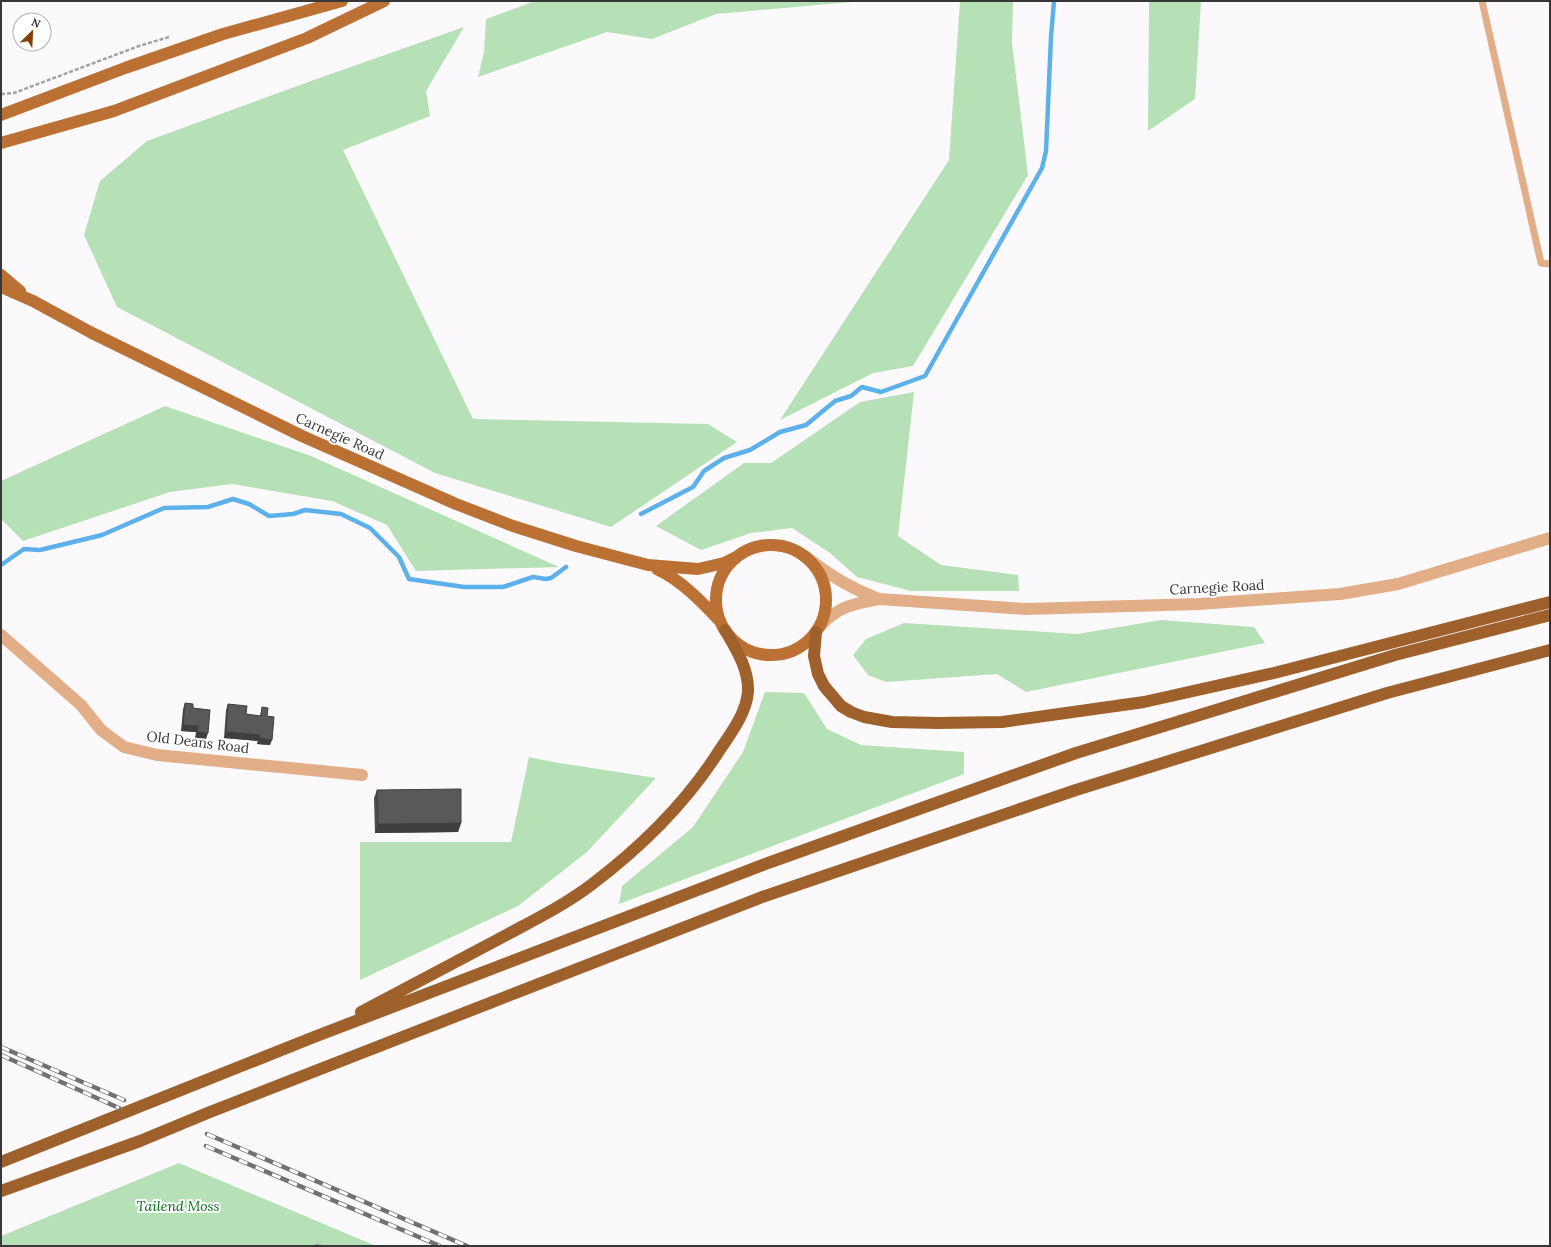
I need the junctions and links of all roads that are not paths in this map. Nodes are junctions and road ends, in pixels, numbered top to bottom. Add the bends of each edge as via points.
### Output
1 (342, 1) edge
2 (384, 1) edge
3 (1482, 1) edge
4 (1, 115) edge
5 (1, 143) edge
6 (1550, 264) edge
7 (1, 275) edge
8 (1, 287) edge
9 (33, 301) junction
10 (1550, 538) edge
11 (805, 556) junction
12 (734, 558) junction
13 (648, 565) junction
14 (879, 599) junction
15 (1550, 602) edge
16 (1550, 615) edge
17 (722, 625) junction
18 (818, 629) junction
19 (1, 635) edge
20 (1550, 650) edge
21 (362, 775) dead end
22 (314, 1037) junction
23 (1, 1162) edge
24 (1, 1191) edge

1 - 4 main road via 223,34
2 - 5 main road via 307,38 114,110
3 - 6 lane via 1541,263
7 - 9 main road, Carnegie Road
8 - 9 main road, Carnegie Road
9 - 13 main road, Carnegie Road via 92,333 268,419 456,504 534,533
10 - 14 street, Carnegie Road via 1398,584 1340,594 1199,604 1026,609
11 - 12 main road via 788,547 769,545 750,549
11 - 14 street, Carnegie Road via 840,582
11 - 18 main road via 816,567 823,581 826,596 825,612
12 - 13 main road, Carnegie Road via 698,569
12 - 17 main road via 719,581 716,600
13 - 17 main road, Carnegie Road via 680,582
14 - 18 street, Carnegie Road via 836,611
15 - 18 highway via 1274,673 1151,701 1002,722 899,723 851,712 841,706 824,686 818,674 814,656
16 - 22 highway via 1395,655 1076,753 768,863
17 - 18 main road via 737,643 752,652 770,655 787,653 803,645
17 - 22 highway via 740,657 746,674 748,691 745,706 739,721 710,765 660,825 590,886 541,916
19 - 21 street, Old Deans Road via 81,705 101,730 124,747 157,755
20 - 24 highway via 1387,693 1091,785 769,894 140,1140
22 - 23 highway

